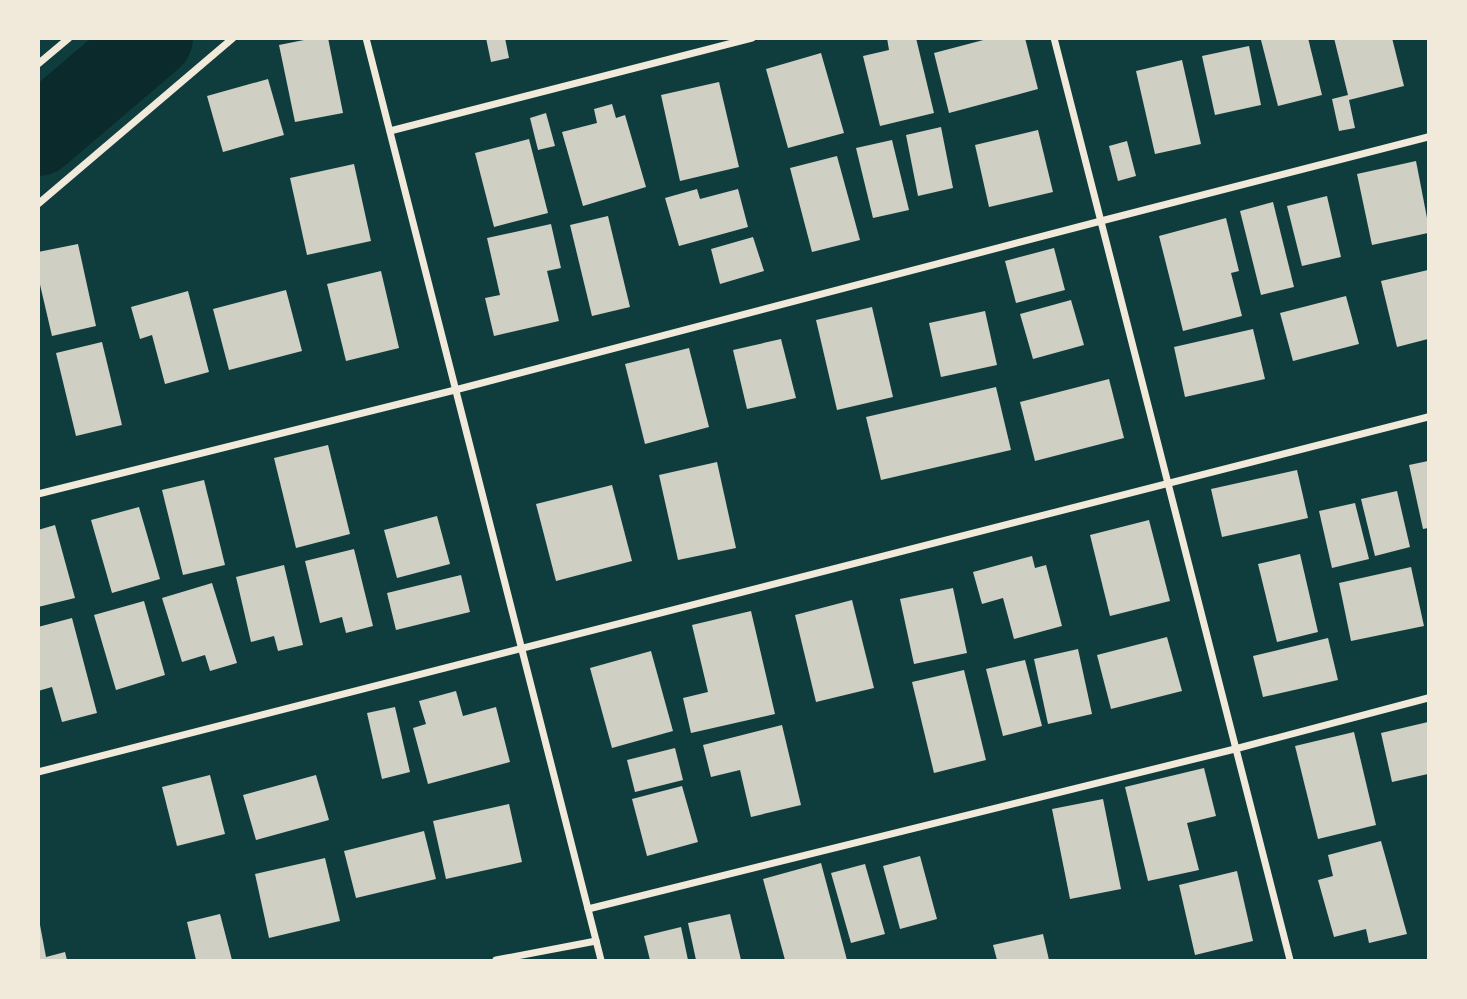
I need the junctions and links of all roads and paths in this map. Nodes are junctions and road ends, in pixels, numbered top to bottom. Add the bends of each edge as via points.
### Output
1 (69, 38) edge
2 (233, 38) edge
3 (366, 38) edge
4 (752, 38) edge
5 (1054, 38) edge
6 (39, 63) edge
7 (390, 131) junction
8 (1429, 137) edge
9 (38, 204) edge
10 (1101, 221) junction
11 (455, 390) junction
12 (1429, 417) edge
13 (1168, 484) junction
14 (38, 494) edge
15 (521, 648) junction
16 (1429, 698) edge
17 (1235, 749) junction
18 (38, 772) edge
19 (588, 909) junction
20 (596, 941) junction
21 (496, 961) edge
22 (601, 961) edge
23 (1290, 961) edge

1 - 6 street
2 - 9 street
3 - 7 street
4 - 7 street
5 - 10 street
7 - 11 street
8 - 10 street
10 - 11 street
10 - 13 street
11 - 14 street
11 - 15 street
12 - 13 street
13 - 15 street
13 - 17 street
15 - 18 street
15 - 19 street
16 - 17 street
17 - 19 street
17 - 23 street
19 - 20 street
20 - 21 street
20 - 22 street

